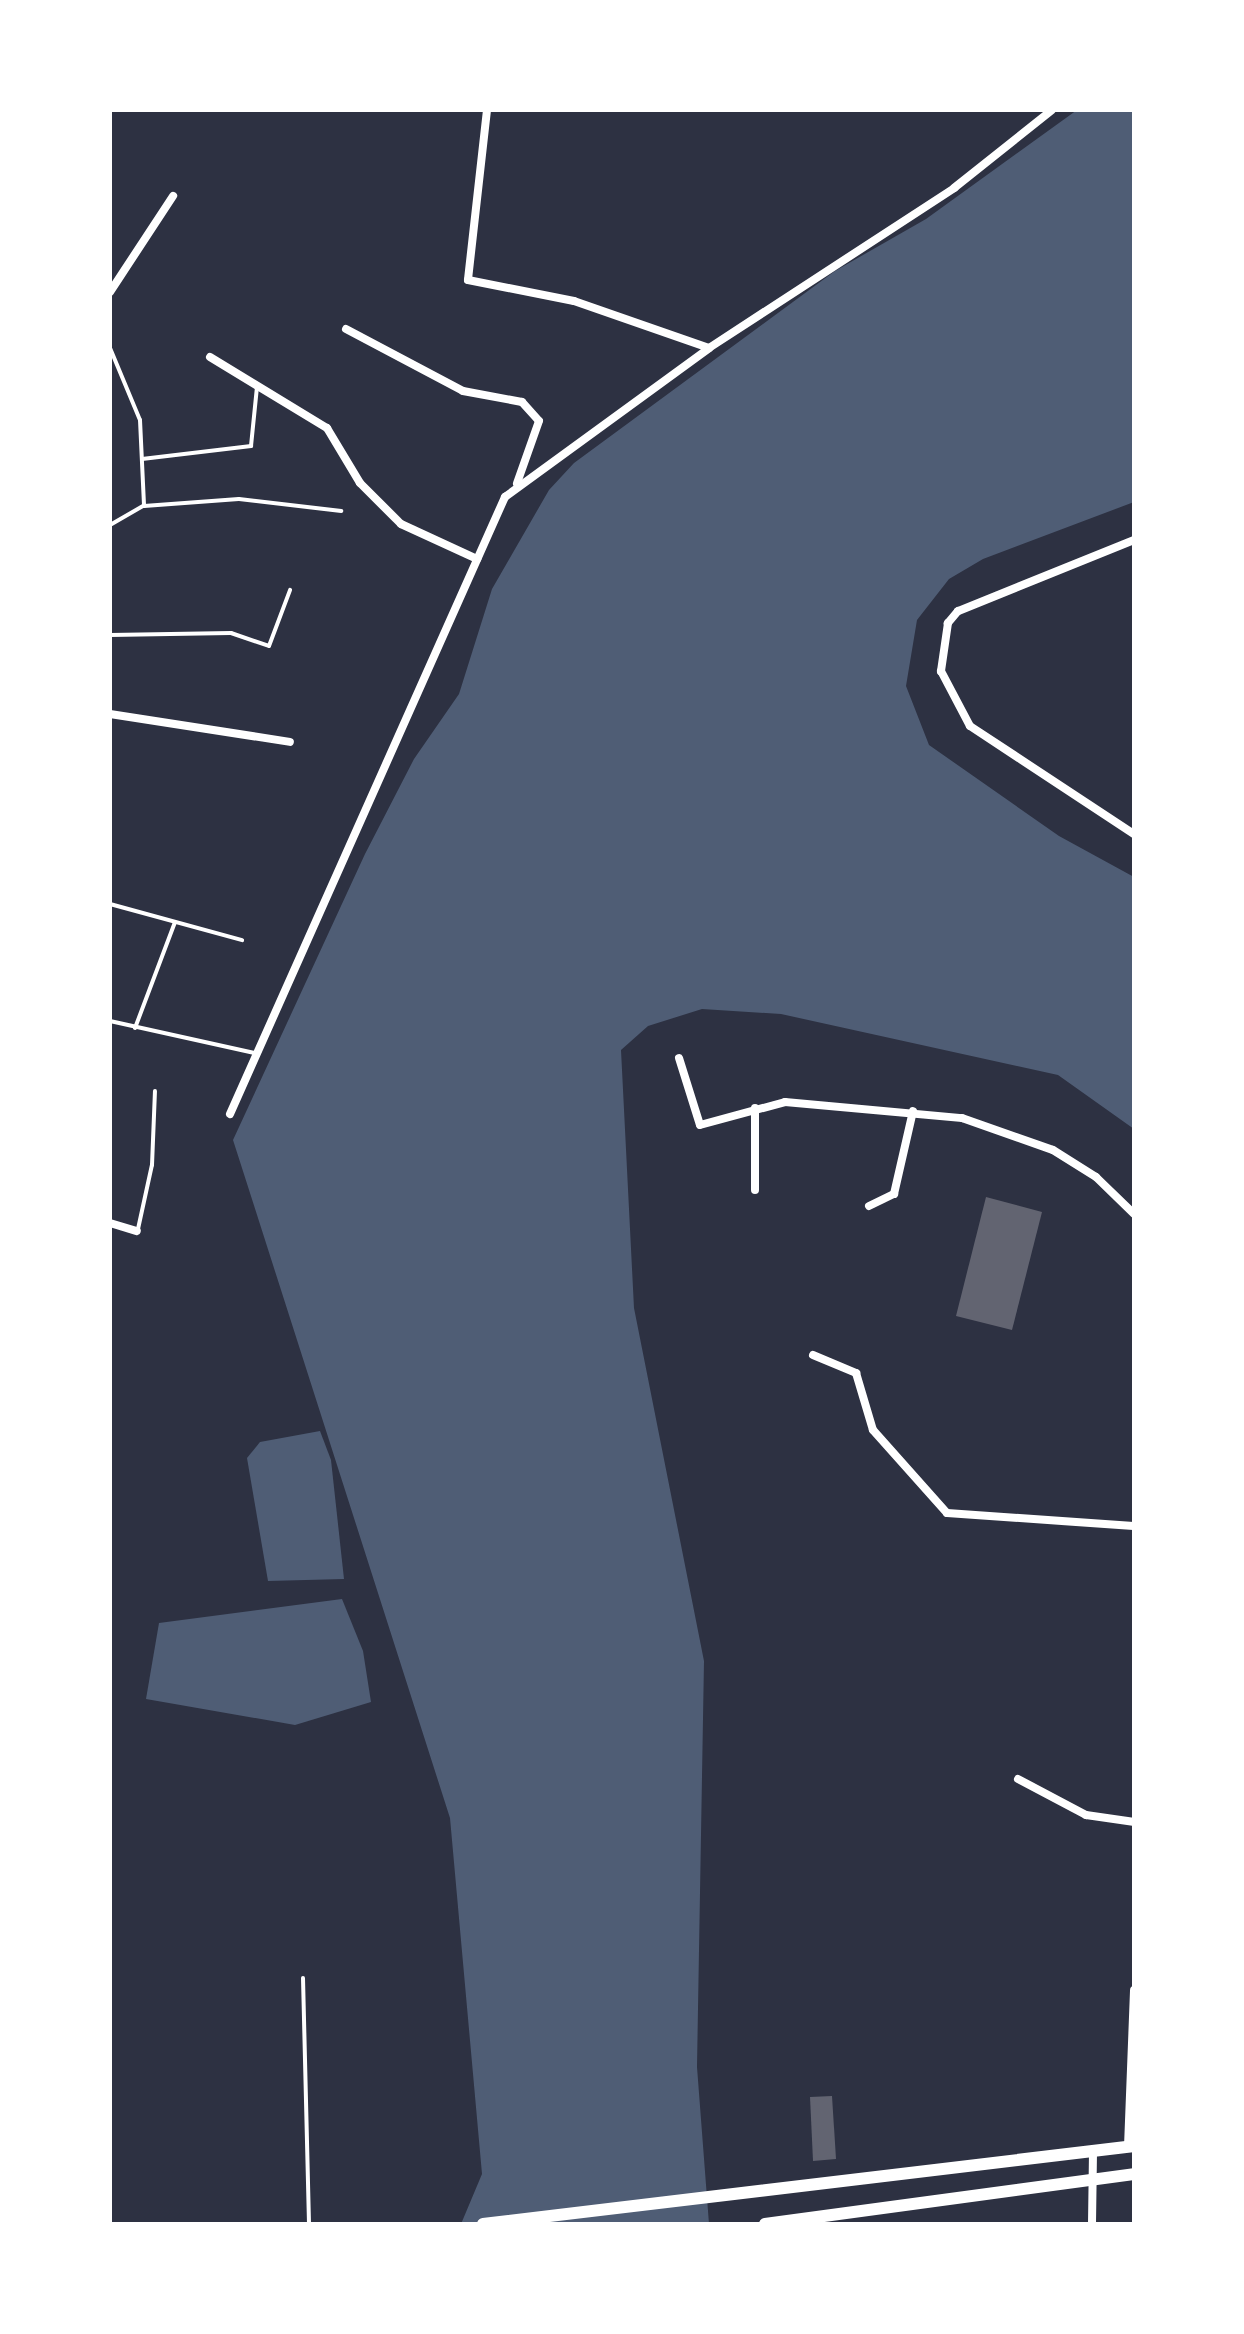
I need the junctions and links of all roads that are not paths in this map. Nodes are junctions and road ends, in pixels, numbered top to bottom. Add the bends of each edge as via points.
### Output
1 (487, 110) edge
2 (1052, 110) edge
3 (173, 196) dead end
4 (110, 292) edge
5 (346, 329) dead end
6 (110, 348) edge
7 (709, 348) junction
8 (210, 357) dead end
9 (258, 385) junction
10 (142, 459) junction
11 (517, 484) junction
12 (144, 506) junction
13 (341, 511) dead end
14 (110, 525) edge
15 (1134, 540) edge
16 (477, 559) junction
17 (290, 590) dead end
18 (110, 635) edge
19 (110, 714) edge
20 (290, 742) dead end
21 (1134, 834) edge
22 (110, 904) edge
23 (175, 922) junction
24 (242, 940) dead end
25 (110, 1021) edge
26 (135, 1028) junction
27 (254, 1053) junction
28 (679, 1058) dead end
29 (155, 1091) dead end
30 (755, 1108) junction
31 (913, 1111) junction
32 (230, 1114) dead end
33 (755, 1190) dead end
34 (869, 1206) dead end
35 (1134, 1214) edge
36 (110, 1223) edge
37 (137, 1231) joint
38 (813, 1355) dead end
39 (1134, 1526) edge
40 (1018, 1779) dead end
41 (1134, 1822) edge
42 (303, 1978) dead end
43 (1134, 1990) edge
44 (1131, 2146) edge
45 (1093, 2152) junction
46 (1134, 2174) edge
47 (1095, 2179) junction
48 (309, 2224) edge
49 (483, 2224) edge
50 (765, 2224) edge
51 (1092, 2224) edge

1 - 7 street via 468,280 574,301
2 - 7 street via 954,188
3 - 4 street
5 - 11 street via 463,391 529,408 538,431
6 - 10 lane via 139,413
7 - 11 street
8 - 9 street
9 - 10 lane via 251,446
9 - 16 street via 327,428 360,483 401,524
10 - 12 lane
11 - 16 street
12 - 13 lane via 239,499
12 - 14 lane
15 - 21 street via 958,611 948,623 941,671 970,726
16 - 27 street
17 - 18 lane via 269,646 231,633
19 - 20 street
22 - 23 lane
23 - 24 lane
23 - 26 lane
25 - 26 lane
26 - 27 lane
27 - 32 street
28 - 30 street via 700,1125
29 - 37 lane via 152,1165
30 - 31 street via 785,1102
30 - 33 street
31 - 34 street via 894,1194
31 - 35 street via 978,1122 1053,1150 1096,1177
36 - 37 street
38 - 39 street via 856,1373 873,1430 947,1513
40 - 41 street via 1086,1815
42 - 48 lane
43 - 44 street
44 - 45 main road
45 - 47 street
45 - 49 main road
46 - 47 main road
47 - 50 main road
47 - 51 street

